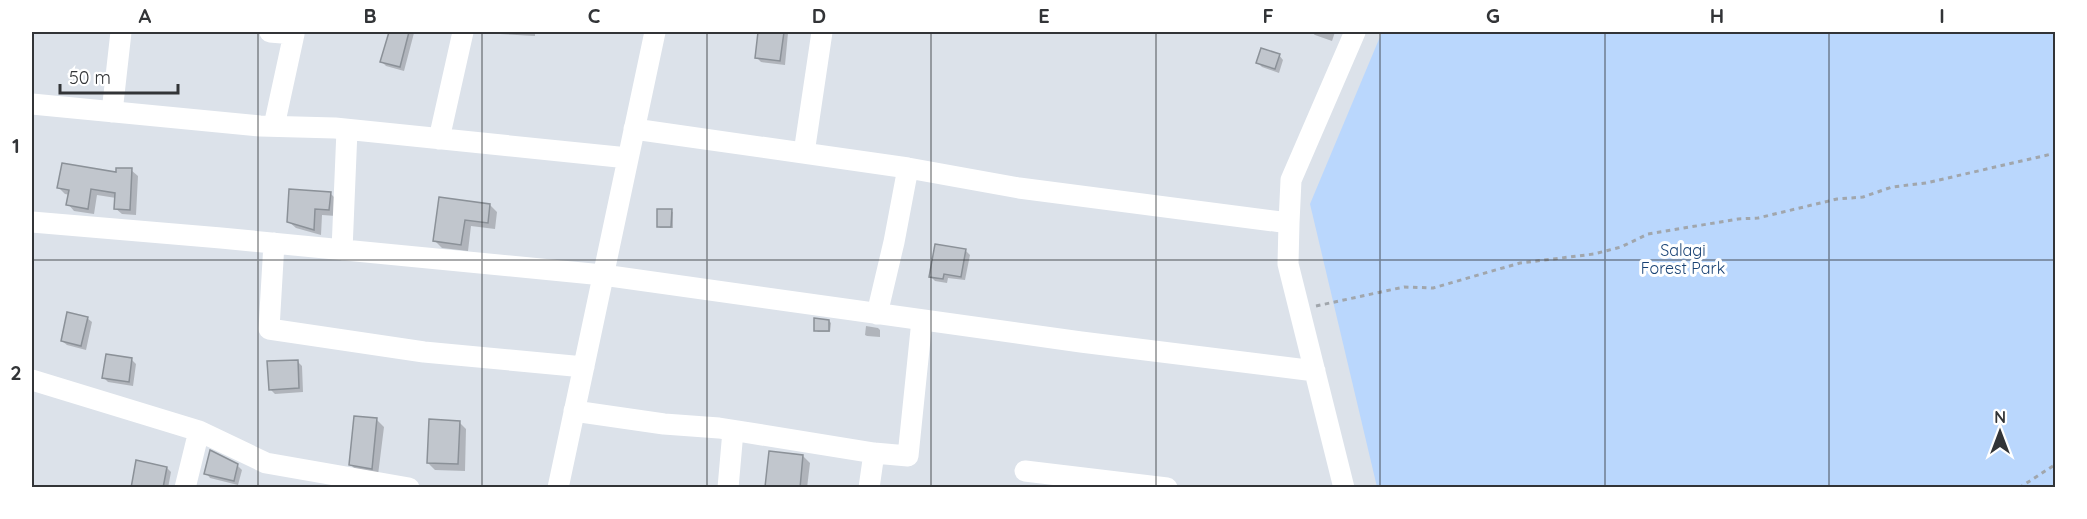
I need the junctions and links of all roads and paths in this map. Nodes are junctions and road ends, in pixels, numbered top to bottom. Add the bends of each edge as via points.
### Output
1 (121, 32) edge
2 (270, 32) edge
3 (462, 32) edge
4 (655, 32) edge
5 (822, 32) edge
6 (1355, 32) edge
7 (32, 104) edge
8 (112, 112) junction
9 (274, 126) junction
10 (634, 129) junction
11 (347, 130) junction
12 (439, 139) junction
13 (804, 153) junction
14 (2055, 153) edge
15 (628, 158) junction
16 (908, 168) junction
17 (32, 222) edge
18 (1289, 223) junction
19 (274, 243) junction
20 (342, 250) junction
21 (603, 275) junction
22 (1299, 310) junction
23 (877, 314) junction
24 (922, 320) junction
25 (584, 367) junction
26 (1315, 371) junction
27 (32, 380) edge
28 (574, 411) junction
29 (199, 431) junction
30 (733, 431) junction
31 (874, 453) junction
32 (2055, 464) edge
33 (1025, 471) dead end
34 (1135, 486) edge
35 (185, 488) edge
36 (409, 488) edge
37 (558, 488) edge
38 (728, 488) edge
39 (869, 488) edge
40 (1167, 488) edge
41 (1344, 488) edge
42 (2019, 488) edge

1 - 8 street
2 - 9 street via 294,34
3 - 12 street
4 - 10 street
5 - 13 street
6 - 18 street via 1291,180
7 - 8 street
8 - 9 street
9 - 11 street
10 - 13 street
10 - 15 street
11 - 12 street
11 - 20 street
12 - 15 street
13 - 16 street
14 - 22 path via 1758,218 1648,234 1594,254 1520,263 1433,288 1404,287
15 - 21 street
16 - 18 street via 1019,188
16 - 23 street
17 - 19 street
18 - 22 street via 1288,264
19 - 20 street
19 - 25 street via 269,329 424,352
20 - 21 street
21 - 23 street
21 - 25 street
22 - 26 street
23 - 24 street
24 - 26 street
24 - 31 street via 908,456
25 - 28 street
26 - 41 street
27 - 29 street
28 - 30 street
28 - 37 street
29 - 35 street
29 - 36 street via 266,463
30 - 31 street
30 - 38 street
31 - 39 street
32 - 42 path
33 - 34 street
34 - 40 street

